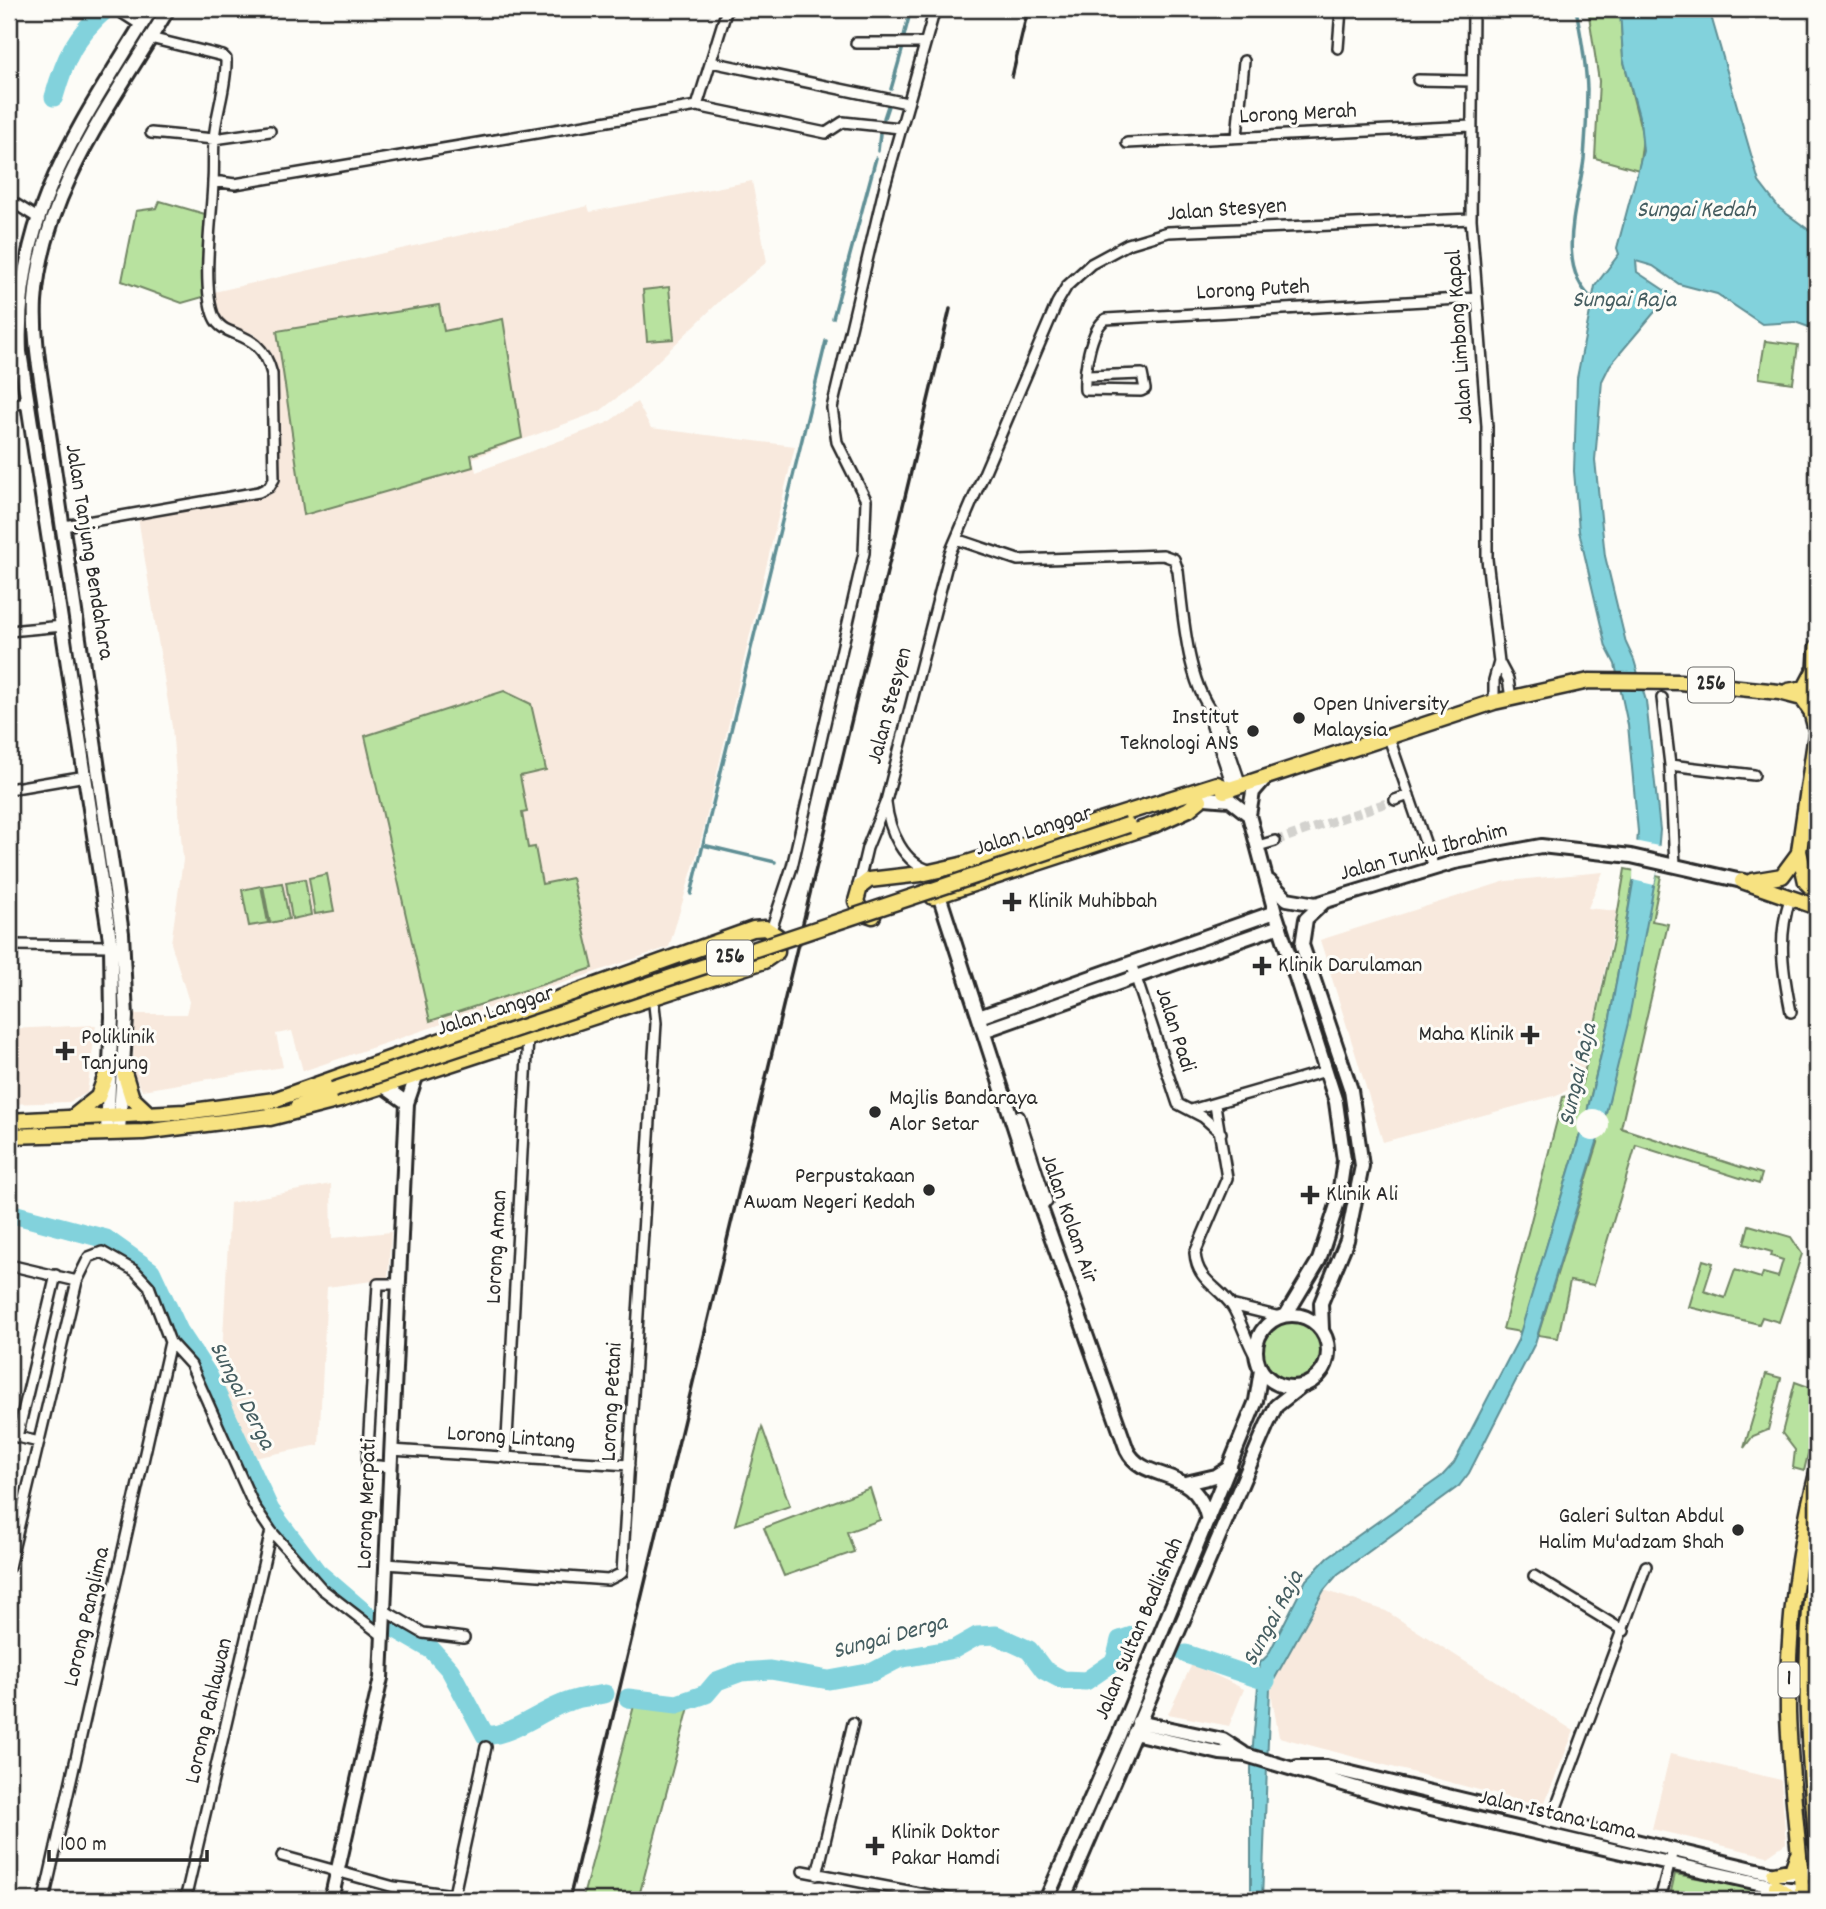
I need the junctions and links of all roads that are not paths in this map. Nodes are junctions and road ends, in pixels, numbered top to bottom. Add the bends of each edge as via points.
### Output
1 (116, 9) edge
2 (151, 9) edge
3 (168, 9) edge
4 (727, 9) edge
5 (935, 9) edge
6 (1341, 9) edge
7 (1473, 9) edge
8 (141, 25) junction
9 (150, 38) junction
10 (856, 43) dead end
11 (924, 43) junction
12 (1338, 48) dead end
13 (1244, 61) dead end
14 (711, 62) junction
15 (1418, 80) dead end
16 (1471, 81) junction
17 (908, 103) junction
18 (697, 106) junction
19 (1471, 127) junction
20 (900, 128) junction
21 (270, 131) dead end
22 (151, 133) dead end
23 (1237, 138) junction
24 (214, 139) junction
25 (1126, 143) dead end
26 (213, 181) junction
27 (9, 200) edge
28 (36, 217) junction
29 (1471, 219) junction
30 (1476, 298) junction
31 (14, 314) edge
32 (1087, 376) junction
33 (27, 402) junction
34 (9, 405) edge
35 (64, 526) junction
36 (956, 539) junction
37 (63, 626) junction
38 (9, 631) edge
39 (1817, 647) edge
40 (1499, 662) junction
41 (1815, 669) junction
42 (1817, 687) edge
43 (1779, 692) junction
44 (1511, 698) junction
45 (1662, 698) dead end
46 (1494, 702) junction
47 (1817, 728) edge
48 (1388, 735) junction
49 (1670, 765) junction
50 (1268, 775) junction
51 (1754, 775) dead end
52 (86, 776) junction
53 (1235, 787) junction
54 (9, 789) edge
55 (1409, 795) junction
56 (1203, 799) junction
57 (1395, 800) tunnel mouth
58 (886, 801) junction
59 (1249, 815) junction
60 (1275, 841) tunnel mouth
61 (1258, 846) junction
62 (1799, 851) junction
63 (1675, 864) junction
64 (1434, 868) junction
65 (936, 872) junction
66 (1267, 878) junction
67 (1742, 881) junction
68 (1817, 893) edge
69 (856, 895) junction
70 (939, 895) junction
71 (1790, 899) junction
72 (1324, 903) junction
73 (1817, 907) edge
74 (1275, 912) junction
75 (1280, 926) junction
76 (771, 930) junction
77 (9, 945) edge
78 (111, 946) junction
79 (1131, 963) junction
80 (1136, 977) junction
81 (653, 996) junction
82 (1791, 1012) dead end
83 (979, 1017) junction
84 (983, 1031) junction
85 (528, 1037) junction
86 (116, 1068) junction
87 (1326, 1071) junction
88 (417, 1074) junction
89 (382, 1086) junction
90 (315, 1097) junction
91 (268, 1102) junction
92 (407, 1103) junction
93 (1215, 1105) junction
94 (1182, 1108) junction
95 (149, 1114) junction
96 (113, 1116) junction
97 (1019, 1116) dead end
98 (72, 1118) junction
99 (270, 1118) junction
100 (9, 1121) edge
101 (113, 1132) junction
102 (1221, 1133) junction
103 (9, 1136) edge
104 (1047, 1202) dead end
105 (9, 1265) edge
106 (56, 1275) junction
107 (76, 1280) junction
108 (398, 1284) junction
109 (1231, 1305) junction
110 (1283, 1316) junction
111 (1322, 1329) junction
112 (170, 1342) junction
113 (1258, 1363) junction
114 (1300, 1387) junction
115 (13, 1436) edge
116 (38, 1442) junction
117 (391, 1450) junction
118 (506, 1458) junction
119 (629, 1465) junction
120 (1230, 1466) junction
121 (390, 1467) junction
122 (1817, 1473) edge
123 (1186, 1483) junction
124 (1208, 1520) junction
125 (1808, 1521) edge
126 (271, 1531) junction
127 (1817, 1532) edge
128 (1817, 1560) edge
129 (386, 1564) junction
130 (1646, 1566) dead end
131 (9, 1567) edge
132 (1534, 1576) dead end
133 (384, 1611) junction
134 (1624, 1631) junction
135 (383, 1636) junction
136 (464, 1638) dead end
137 (853, 1723) dead end
138 (1136, 1727) junction
139 (486, 1747) dead end
140 (1290, 1767) junction
141 (1815, 1802) edge
142 (1551, 1821) junction
143 (1797, 1831) junction
144 (1541, 1834) junction
145 (1817, 1844) edge
146 (1673, 1850) junction
147 (282, 1856) dead end
148 (1670, 1864) junction
149 (338, 1871) junction
150 (803, 1871) dead end
151 (1817, 1874) edge
152 (817, 1875) junction
153 (1800, 1875) junction
154 (1775, 1880) junction
155 (1817, 1889) edge
156 (1800, 1897) edge
157 (453, 1898) edge
158 (44, 1900) edge
159 (185, 1900) edge
160 (331, 1900) edge
161 (955, 1900) edge
162 (1046, 1900) edge
163 (1063, 1900) edge
164 (1660, 1900) edge

1 - 8 street
2 - 8 main road, Jalan Tanjung Bendahara
3 - 9 main road, Jalan Tanjung Bendahara
4 - 14 street
5 - 11 street
6 - 12 street
7 - 16 street, Jalan Limbong Kapal
8 - 28 main road, Jalan Tanjung Bendahara via 62,160
9 - 24 street via 226,59
9 - 35 main road, Jalan Tanjung Bendahara via 75,167 44,246 35,304 37,349
10 - 11 street
11 - 17 street
13 - 23 street
14 - 17 street
14 - 18 street
15 - 16 street
16 - 19 street, Jalan Limbong Kapal
17 - 20 street
18 - 20 street via 826,133 843,121
18 - 26 street via 235,184
19 - 23 street, Lorong Merah
19 - 29 street, Jalan Limbong Kapal
20 - 76 street via 832,408 837,442 866,500 864,553 792,867
21 - 24 street
22 - 24 street
23 - 25 street, Lorong Merah
24 - 26 street
26 - 35 street via 209,238 214,318 268,357 274,479 259,492
27 - 28 street
28 - 31 main road, Jalan Tanjung Bendahara
29 - 30 street, Jalan Limbong Kapal
29 - 36 street, Jalan Stesyen via 1168,232 1128,244 1075,276 1043,333
30 - 32 street, Lorong Puteh via 1106,319 1096,329
30 - 40 street, Jalan Limbong Kapal via 1487,426 1487,559
31 - 33 main road, Jalan Tanjung Bendahara
32 - 32 street, Lorong Puteh via 1142,374 1145,388 1087,393
33 - 34 street
33 - 37 main road, Jalan Tanjung Bendahara
35 - 86 main road, Jalan Tanjung Bendahara via 122,933 126,1017
36 - 53 street via 1018,559 1163,555 1174,559 1187,648
36 - 58 street, Jalan Stesyen
37 - 38 street
37 - 52 main road, Jalan Tanjung Bendahara
39 - 41 main road
40 - 44 street, Jalan Limbong Kapal
40 - 46 street, Jalan Limbong Kapal
41 - 42 main road
41 - 43 main road, Jalan Langgar / 256 via 1805,688
43 - 44 main road, Jalan Langgar / 256 via 1615,680
43 - 47 main road, Jalan Langgar / 256 via 1802,698
44 - 46 main road, Jalan Langgar / 256
45 - 49 street
46 - 48 main road, Jalan Langgar / 256
47 - 62 main road
48 - 50 main road, Jalan Langgar / 256
48 - 55 street
49 - 51 street
49 - 63 street
50 - 53 main road, Jalan Langgar / 256
50 - 59 main road via 1254,792
52 - 54 street
52 - 78 main road, Jalan Tanjung Bendahara
53 - 56 main road, Jalan Langgar / 256
53 - 65 main road via 1217,784
55 - 57 street
55 - 64 street
56 - 59 main road via 1230,800
56 - 70 main road via 1154,825
56 - 90 main road, Jalan Langgar / 256, bridge
58 - 65 street via 898,842 918,864
58 - 69 street, Jalan Stesyen via 867,848
59 - 61 main road
60 - 61 street
61 - 66 main road
62 - 67 main road via 1782,876
62 - 68 main road via 1806,882
63 - 64 main road, Jalan Tunku Ibrahim via 1541,846 1508,849
63 - 67 main road, Jalan Tunku Ibrahim
64 - 72 main road, Jalan Tunku Ibrahim
65 - 69 main road via 869,880
66 - 72 main road via 1294,902
66 - 74 main road
67 - 71 main road
69 - 70 main road via 858,909 868,916
70 - 83 main road, Jalan Kolam Air
71 - 73 main road
71 - 82 street via 1782,962
72 - 111 main road via 1306,919 1302,945 1344,1064 1355,1107 1362,1175 1352,1225 1321,1303
74 - 75 main road
74 - 79 main road
75 - 80 main road
75 - 87 main road
76 - 81 main road via 779,944 772,958
76 - 91 main road via 759,928 730,937
77 - 78 street
78 - 86 main road, Jalan Tanjung Bendahara
79 - 80 street, Jalan Padi
79 - 83 main road
80 - 84 main road
80 - 94 street, Jalan Padi
81 - 85 main road
81 - 119 street, Lorong Petani via 656,1023
83 - 84 main road, Jalan Kolam Air
84 - 123 main road, Jalan Kolam Air via 1127,1450 1139,1463
85 - 88 main road
85 - 118 street, Lorong Aman
86 - 95 main road via 132,1098
86 - 96 main road, Jalan Tanjung Bendahara
86 - 98 main road via 98,1097
87 - 93 street
87 - 110 main road via 1338,1114 1343,1175 1319,1260
88 - 89 main road
88 - 92 main road, Lorong Merpati
89 - 92 main road
89 - 99 main road
90 - 91 main road, Jalan Langgar / 256
90 - 99 main road, Jalan Langgar / 256
91 - 95 main road, Jalan Langgar / 256
92 - 108 main road, Lorong Merpati
93 - 94 street
93 - 102 street
94 - 102 street via 1203,1117
95 - 96 main road, Jalan Langgar / 256
96 - 98 main road, Jalan Langgar / 256
96 - 101 main road, Jalan Tanjung Bendahara
97 - 104 street
98 - 100 main road, Jalan Langgar / 256
99 - 101 main road, Jalan Langgar / 256
101 - 103 main road, Jalan Langgar / 256
102 - 109 street via 1227,1178 1195,1253 1202,1276
105 - 106 street
106 - 107 street
106 - 115 street
107 - 112 street via 96,1252 135,1271 149,1286
107 - 116 street
108 - 117 main road, Lorong Merpati
108 - 121 street via 378,1284 367,1465
109 - 110 street
109 - 113 street
110 - 111 main road via 1303,1316
110 - 113 main road via 1260,1333
111 - 114 main road via 1328,1359 1322,1372
112 - 126 street via 191,1365 254,1506
112 - 158 street, Lorong Panglima
113 - 114 main road via 1277,1384
113 - 120 main road, Jalan Sultan Badlishah via 1256,1401
114 - 138 main road, Jalan Sultan Badlishah via 1276,1406
115 - 116 street
116 - 131 street
117 - 118 street, Lorong Lintang
117 - 121 main road, Lorong Merpati
118 - 119 street, Lorong Lintang
119 - 129 street, Lorong Petani via 624,1569 613,1579
120 - 123 main road via 1216,1476
120 - 124 main road, Jalan Sultan Badlishah
121 - 129 main road, Lorong Merpati
122 - 125 main road, 1
123 - 124 main road via 1202,1500
124 - 162 main road, Jalan Sultan Badlishah
125 - 127 main road
125 - 143 main road, 1 via 1789,1669
126 - 135 street via 322,1589
126 - 159 street, Lorong Pahlawan
128 - 141 main road, 1 via 1809,1628 1809,1736
129 - 133 main road, Lorong Merpati
130 - 134 street
132 - 134 street
133 - 135 main road, Lorong Merpati
133 - 136 street via 423,1633
134 - 142 street
135 - 149 main road, Lorong Merpati via 378,1701
137 - 152 street
138 - 140 main road, Jalan Istana Lama via 1223,1740 1246,1755
138 - 163 main road, Jalan Sultan Badlishah
139 - 157 street
140 - 142 main road, Jalan Istana Lama via 1325,1767
140 - 144 main road, Jalan Istana Lama via 1400,1801
141 - 145 main road, 1
142 - 144 main road
142 - 146 main road, Jalan Istana Lama
143 - 153 main road, 1
143 - 154 main road via 1795,1867
144 - 148 main road, Jalan Istana Lama
146 - 148 street
146 - 154 main road, Jalan Istana Lama
147 - 149 street
148 - 154 main road, Jalan Istana Lama
148 - 164 street
149 - 157 street via 394,1888
149 - 160 main road, Lorong Merpati
150 - 152 street
151 - 153 main road, Jalan Istana Lama
152 - 161 street
153 - 154 main road, Jalan Istana Lama
153 - 156 main road, 1
154 - 156 main road
155 - 156 main road

